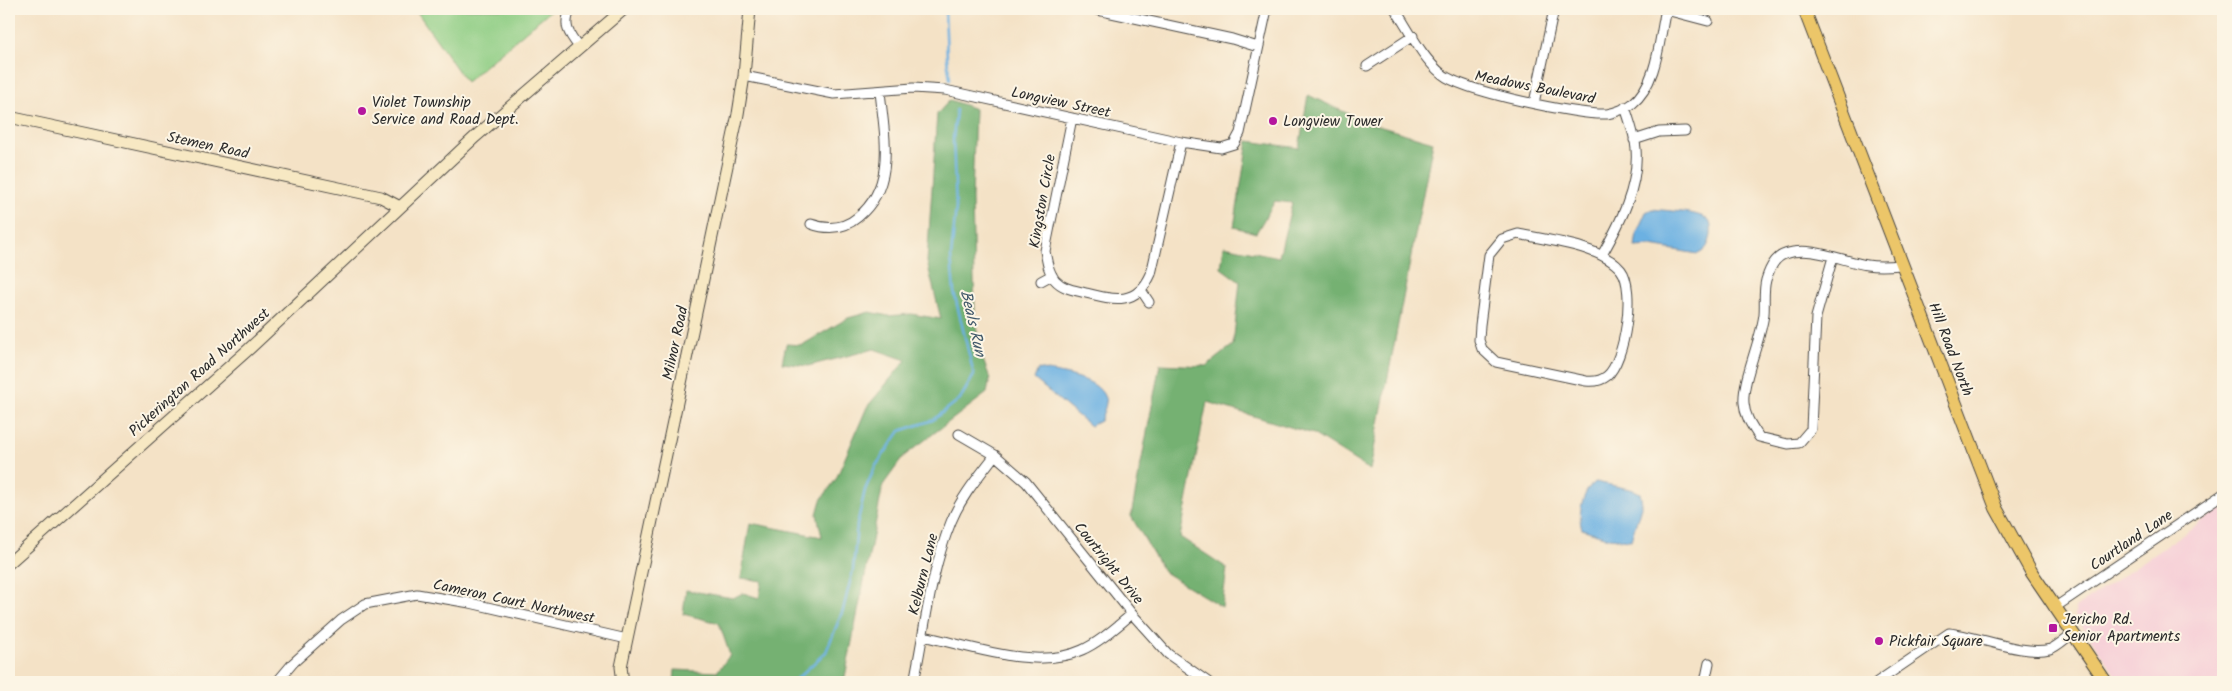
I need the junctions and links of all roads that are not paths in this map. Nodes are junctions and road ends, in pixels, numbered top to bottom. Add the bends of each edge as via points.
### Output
1 (571, 9) edge
2 (624, 9) edge
3 (750, 9) edge
4 (1093, 9) edge
5 (1267, 9) edge
6 (1396, 9) edge
7 (1554, 9) edge
8 (1666, 9) edge
9 (1804, 9) edge
10 (1708, 21) dead end
11 (1413, 36) junction
12 (579, 47) junction
13 (1258, 47) junction
14 (1367, 66) dead end
15 (744, 76) junction
16 (880, 91) junction
17 (1534, 103) junction
18 (1625, 107) junction
19 (9, 117) edge
20 (1072, 118) junction
21 (1685, 131) dead end
22 (1634, 140) junction
23 (1180, 142) junction
24 (403, 204) junction
25 (811, 224) dead end
26 (1602, 255) junction
27 (1833, 257) junction
28 (1901, 266) junction
29 (1052, 275) junction
30 (1041, 281) dead end
31 (1141, 290) junction
32 (1148, 302) dead end
33 (959, 434) dead end
34 (994, 455) junction
35 (2223, 494) edge
36 (9, 562) edge
37 (2054, 608) junction
38 (1132, 614) junction
39 (2072, 634) junction
40 (923, 636) junction
41 (627, 639) junction
42 (1709, 663) dead end
43 (277, 682) edge
44 (623, 682) edge
45 (914, 682) edge
46 (1208, 682) edge
47 (1705, 682) edge
48 (1877, 682) edge
49 (2106, 682) edge

1 - 12 street via 567,16 567,29
2 - 12 main road, Pickerington Road Northwest
3 - 15 main road, Milnor Road
4 - 13 street
5 - 13 street, Longview Street
6 - 11 street, Meadows Boulevard
7 - 17 street
8 - 10 street
8 - 18 street, Meadows Boulevard via 1647,86
9 - 28 main road, Hill Road North
11 - 14 street
11 - 17 street, Meadows Boulevard via 1442,74 1463,86
12 - 24 main road, Pickerington Road Northwest
13 - 23 street, Longview Street via 1240,133 1234,144 1221,148
15 - 16 street, Longview Street via 819,93
15 - 41 main road, Milnor Road
16 - 20 street, Longview Street via 944,90
16 - 25 street via 886,169 878,193 863,213 844,226 822,228
17 - 18 street, Meadows Boulevard via 1585,114 1609,114
18 - 22 street
19 - 24 main road, Stemen Road
20 - 23 street, Longview Street
20 - 29 street, Kingston Circle via 1045,251
21 - 22 street via 1659,132
22 - 26 street via 1635,157 1628,206
23 - 31 street via 1151,274
24 - 36 main road, Pickerington Road Northwest via 249,349
26 - 26 street via 1518,234 1502,238 1490,255 1480,325 1479,340 1488,357 1496,362 1586,381 1600,380 1608,375 1622,348 1628,301 1622,271
27 - 27 street via 1807,251 1783,254 1774,262 1765,282 1759,346 1744,402 1747,418 1759,437 1788,444 1799,443 1811,429 1816,317
27 - 28 street via 1868,266
28 - 37 main road, Hill Road North via 1996,508
29 - 30 street
29 - 31 street via 1069,289 1111,299 1130,297
31 - 32 street
33 - 34 street, Courtright Drive
34 - 38 street, Courtright Drive via 1026,482
34 - 40 street, Kelburn Lane via 966,493 951,521 936,565
35 - 37 street, Courtland Lane
37 - 39 main road, Hill Road North
38 - 40 street via 1097,642 1062,658 1021,657
38 - 46 street, Courtright Drive via 1168,654
39 - 48 street via 2052,649 2032,651 1949,633
39 - 49 main road, Hill Road North
40 - 45 street, Kelburn Lane
41 - 43 street, Cameron Court Northwest via 417,594 365,604 341,620 293,663
41 - 44 main road, Milnor Road via 621,666
42 - 47 street

